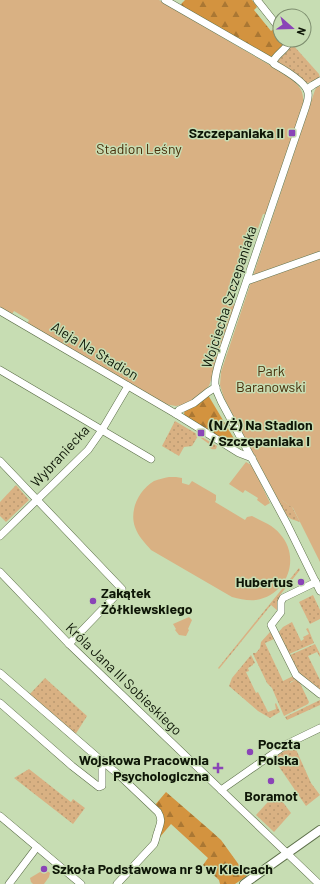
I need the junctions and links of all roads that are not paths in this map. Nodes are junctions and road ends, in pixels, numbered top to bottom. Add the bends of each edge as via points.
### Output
1 (165, 0) edge
2 (257, 0) edge
3 (272, 19) edge
4 (285, 48) edge
5 (273, 62) junction
6 (320, 81) edge
7 (307, 90) junction
8 (320, 255) edge
9 (247, 281) junction
10 (0, 311) edge
11 (0, 370) edge
12 (128, 386) junction
13 (216, 387) junction
14 (176, 414) junction
15 (102, 430) junction
16 (252, 458) junction
17 (150, 459) dead end
18 (0, 461) edge
19 (37, 500) junction
20 (0, 536) edge
21 (0, 572) edge
22 (316, 582) junction
23 (320, 591) edge
24 (68, 644) junction
25 (0, 673) edge
26 (320, 694) edge
27 (0, 703) edge
28 (320, 728) edge
29 (102, 760) junction
30 (221, 790) junction
31 (0, 816) edge
32 (320, 830) edge
33 (37, 847) junction
34 (288, 853) junction
35 (10, 884) edge
36 (81, 884) edge
37 (117, 884) edge
38 (244, 884) edge
39 (319, 884) edge

1 - 5 street
2 - 3 street
4 - 5 street
5 - 7 street
6 - 7 street
7 - 9 street, Wojciecha Szczepaniaka via 306,106
8 - 9 street
9 - 13 street, Wojciecha Szczepaniaka via 218,368
10 - 12 street, Aleja Na Stadion
11 - 15 street
12 - 14 street, Aleja Na Stadion
12 - 15 street, Wybraniecka
13 - 14 street
13 - 16 street, Wojciecha Szczepaniaka
14 - 16 street, Aleja Na Stadion via 239,453
15 - 17 street
15 - 19 street, Wybraniecka via 88,450
16 - 22 street, Wojciecha Szczepaniaka
18 - 19 street
19 - 20 street, Wybraniecka
19 - 24 street via 122,589
21 - 24 street, Króla Jana III Sobieskiego
22 - 23 street, Wojciecha Szczepaniaka
22 - 26 street via 282,598 281,612 271,625 296,675
24 - 30 street, Króla Jana III Sobieskiego
25 - 29 street
27 - 29 street via 99,787 102,786
28 - 30 street via 286,744
29 - 37 street via 158,812 161,823 154,844
30 - 34 street, Króla Jana III Sobieskiego
31 - 33 street
32 - 34 main road
33 - 35 street
33 - 36 street
34 - 38 main road
34 - 39 street, Króla Jana III Sobieskiego

